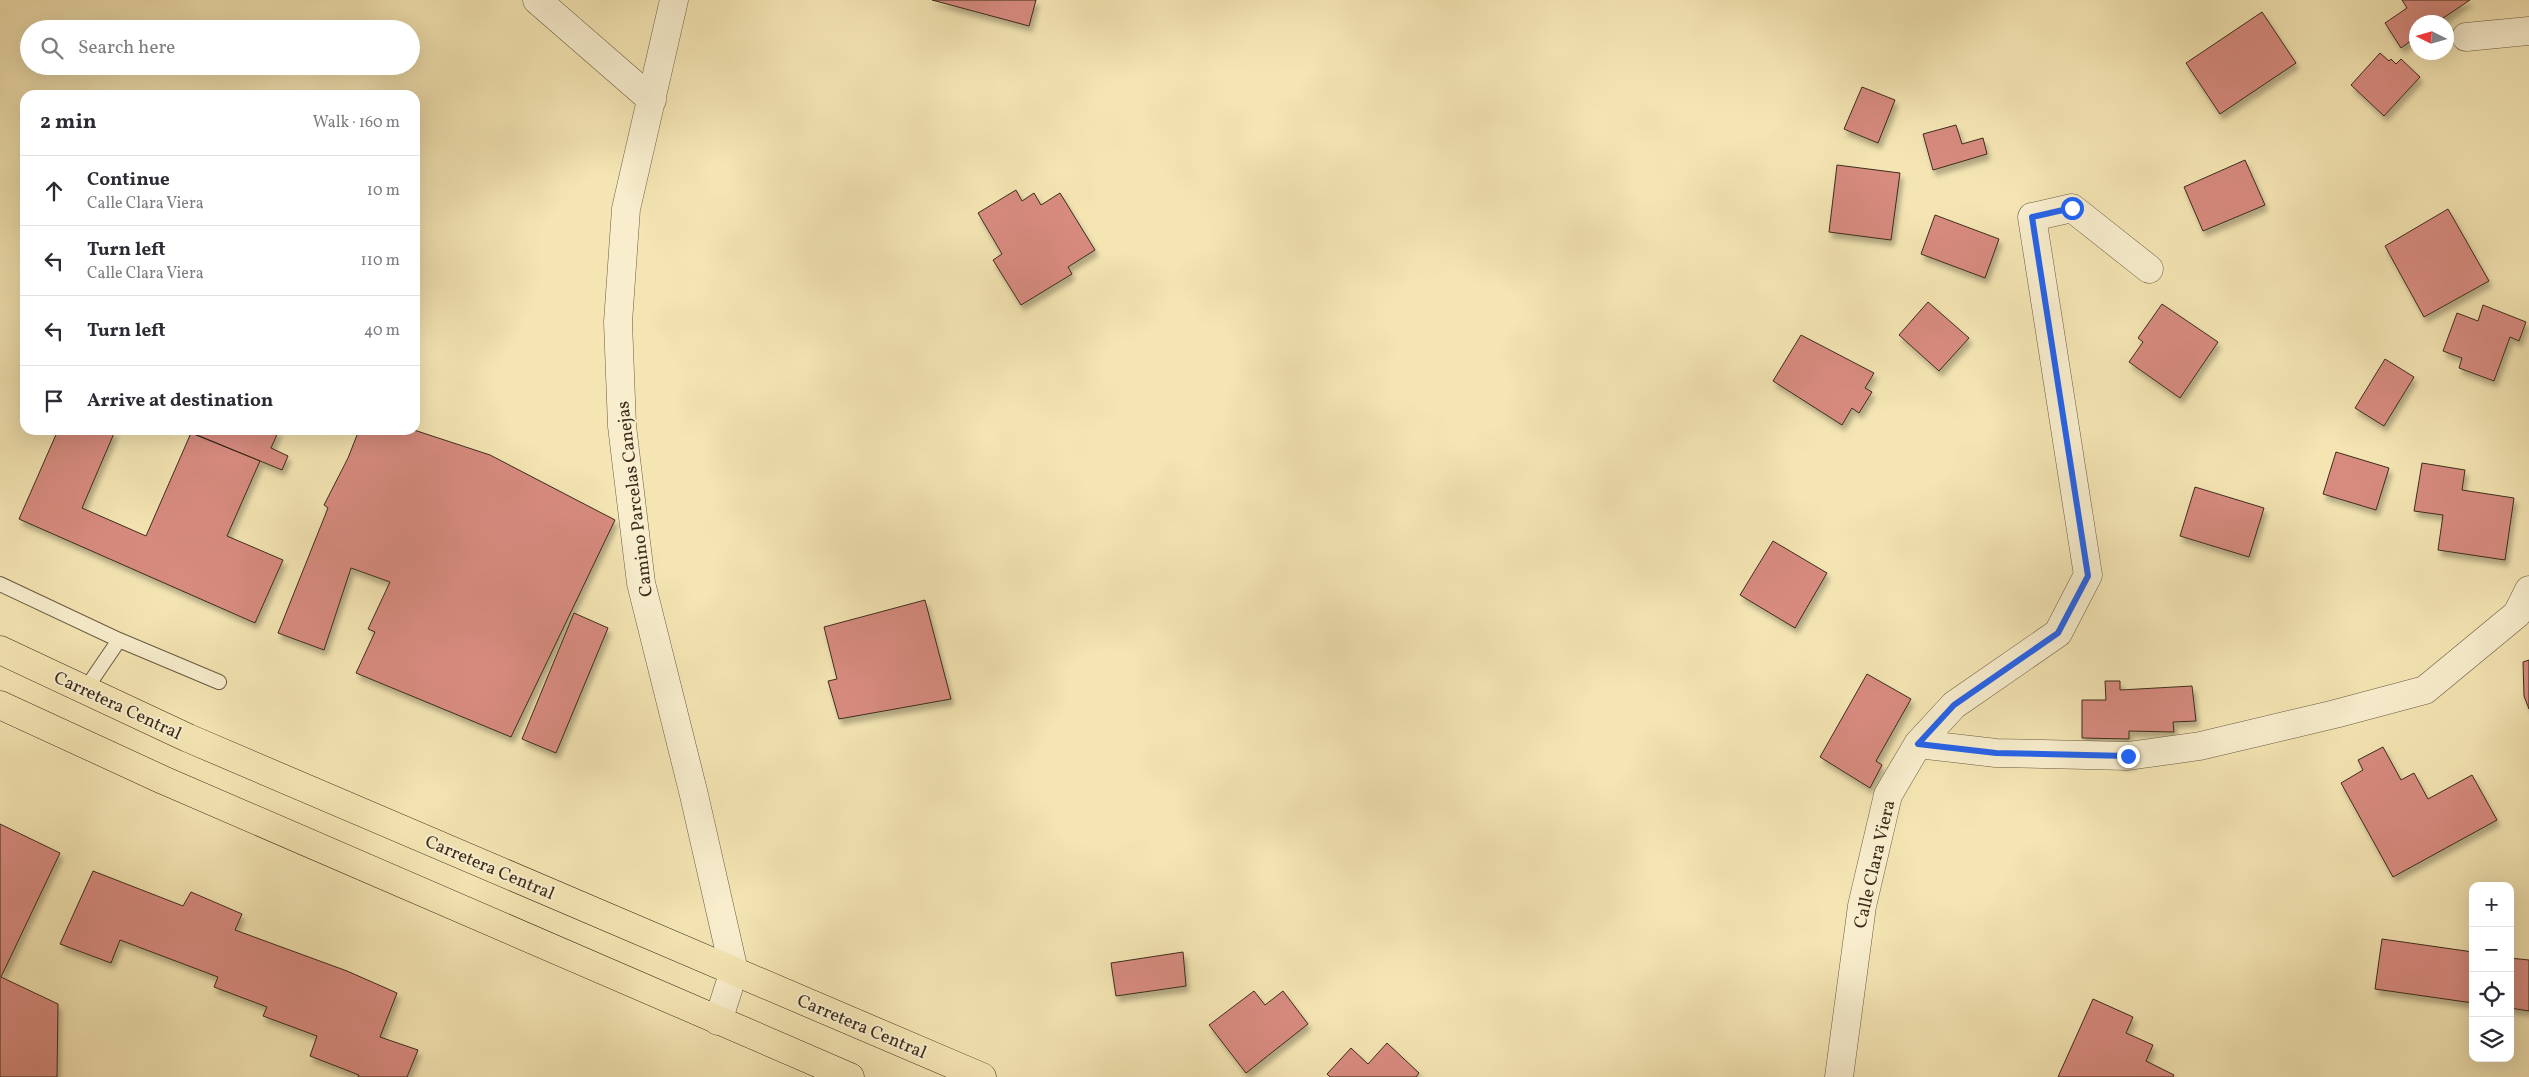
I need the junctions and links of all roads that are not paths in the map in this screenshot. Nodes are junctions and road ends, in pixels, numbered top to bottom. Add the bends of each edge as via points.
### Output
1 (537, 0) edge
2 (674, 0) edge
3 (2529, 31) edge
4 (2466, 37) dead end
5 (652, 100) junction
6 (2150, 269) dead end
7 (0, 584) edge
8 (2529, 590) edge
9 (119, 640) junction
10 (0, 650) edge
11 (218, 682) dead end
12 (85, 690) junction
13 (0, 704) edge
14 (1918, 744) junction
15 (734, 971) junction
16 (718, 1021) junction
17 (850, 1077) edge
18 (982, 1077) edge
19 (1839, 1077) edge

1 - 5 street
2 - 5 street, Camino Parcelas Canejas
3 - 4 street
5 - 15 street, Camino Parcelas Canejas via 626,210 618,322 622,426 641,583
6 - 14 street, Calle Clara Viera via 2072,208 2032,217 2088,576 2058,633 1954,705
7 - 9 lane
8 - 14 street via 2517,614 2426,690 2335,714 2200,746 2128,756 1996,753
9 - 11 lane
9 - 12 lane
10 - 12 highway, Carretera Central
12 - 15 highway, Carretera Central via 206,746
13 - 16 highway via 181,788
14 - 19 street, Calle Clara Viera via 1888,795 1883,814 1862,906
15 - 16 street
15 - 18 highway, Carretera Central
16 - 17 highway

